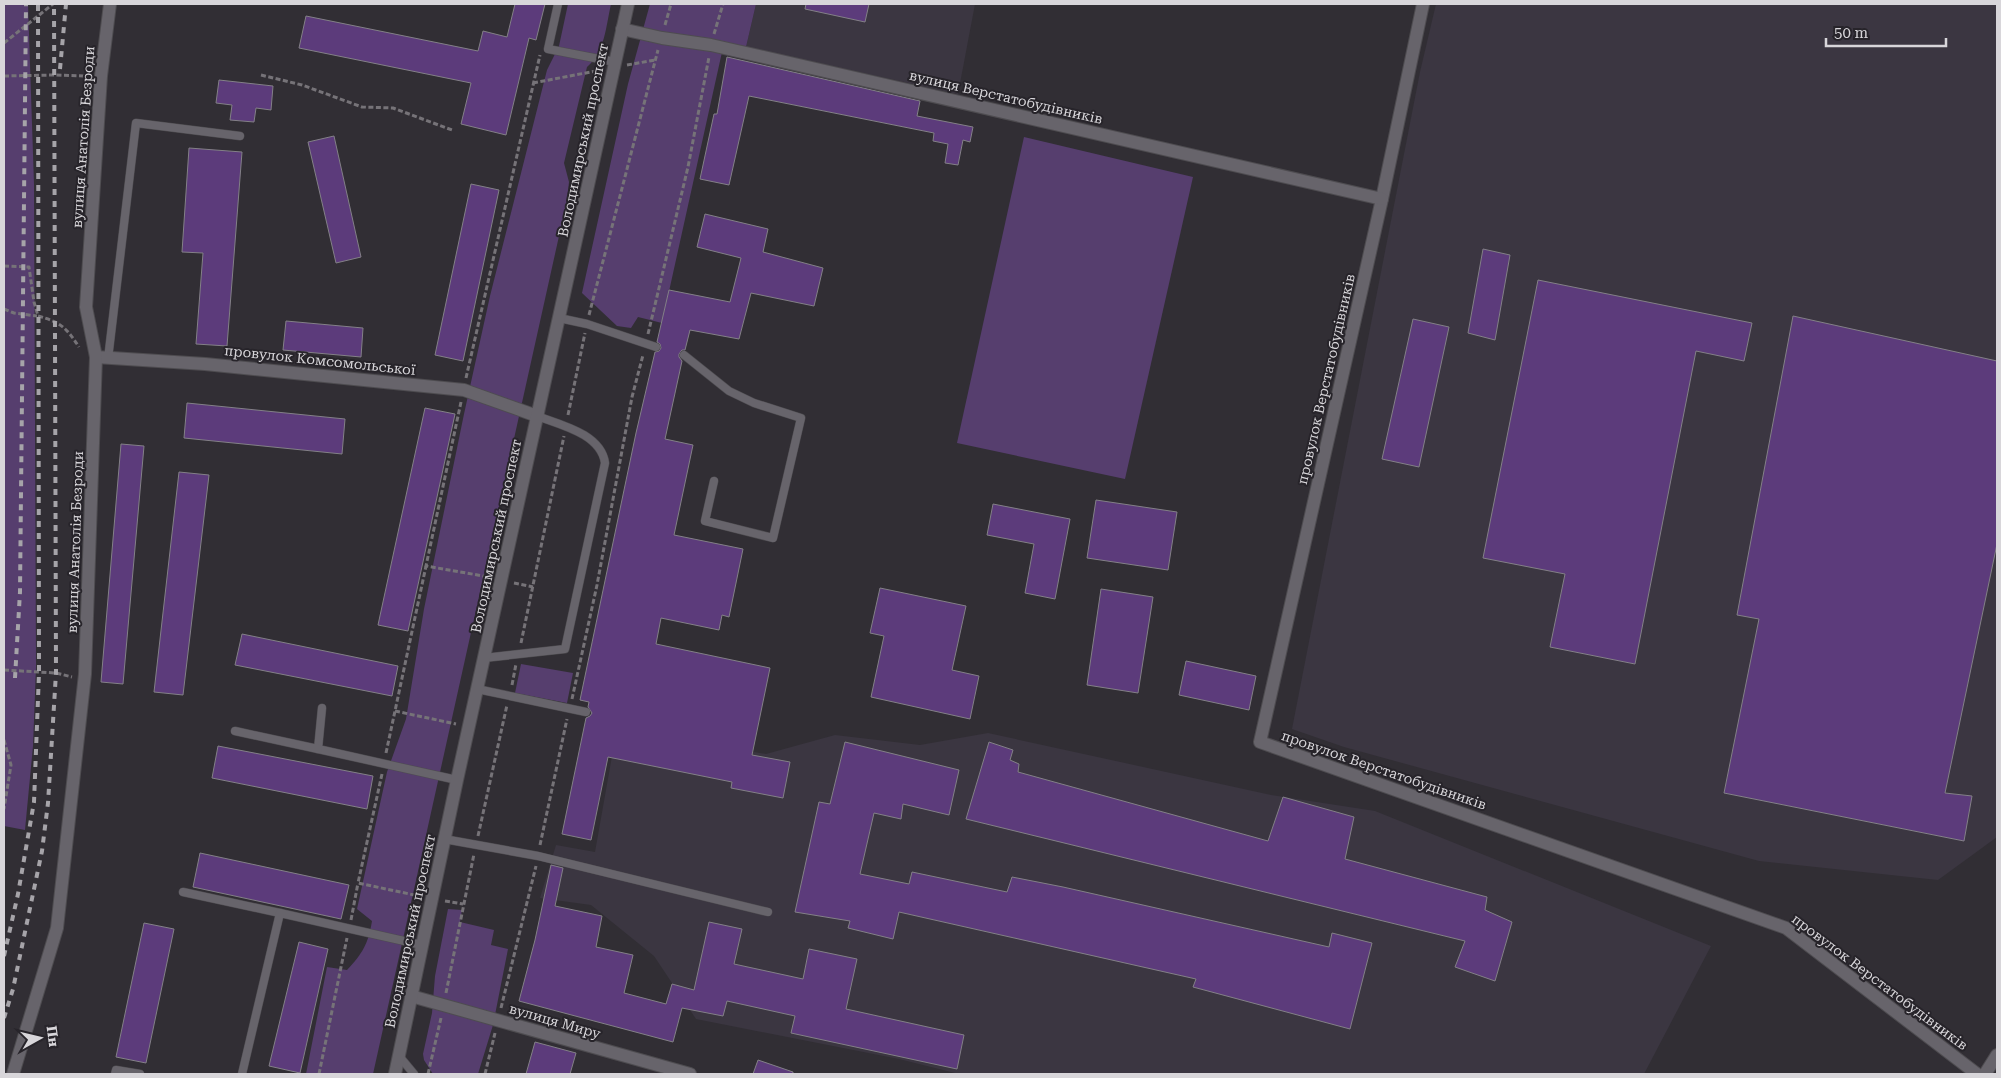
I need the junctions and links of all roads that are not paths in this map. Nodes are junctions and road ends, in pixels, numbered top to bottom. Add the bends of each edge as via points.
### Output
1 (110, 4) edge
2 (558, 4) edge
3 (628, 4) edge
4 (1423, 4) edge
5 (622, 29) junction
6 (615, 62) junction
7 (240, 136) dead end
8 (1382, 199) junction
9 (559, 318) junction
10 (656, 347) dead end
11 (684, 355) dead end
12 (102, 358) junction
13 (537, 416) junction
14 (714, 481) dead end
15 (484, 658) junction
16 (477, 690) junction
17 (322, 708) dead end
18 (586, 712) dead end
19 (234, 731) dead end
20 (318, 749) junction
21 (457, 780) junction
22 (444, 839) junction
23 (183, 892) dead end
24 (768, 912) dead end
25 (280, 913) junction
26 (422, 945) junction
27 (411, 996) junction
28 (1997, 1055) edge
29 (399, 1056) junction
30 (13, 1074) edge
31 (115, 1074) edge
32 (140, 1074) edge
33 (242, 1074) edge
34 (395, 1074) edge
35 (414, 1074) edge
36 (690, 1074) edge
37 (1977, 1074) edge
38 (1985, 1074) edge

1 - 12 street, вулиця Анатолія Безроди via 101,76 86,307
2 - 6 lane via 548,49
3 - 5 street, Володимирський проспект
4 - 8 street, провулок Верстатобудівників
5 - 6 street, Володимирський проспект
5 - 8 street, вулиця Верстатобудівників via 711,45
6 - 9 street, Володимирський проспект
7 - 12 lane via 136,123
8 - 37 street, провулок Верстатобудівників via 1260,742 1786,928
9 - 10 lane
9 - 13 street, Володимирський проспект
11 - 14 lane via 729,391 801,418 773,538 705,521
12 - 13 street, провулок Комсомольської via 205,364 464,390
12 - 30 street, вулиця Анатолія Безроди via 85,679 57,928
13 - 15 street, Володимирський проспект
13 - 15 lane via 566,426 600,447 604,454 605,463 565,649
15 - 16 street, Володимирський проспект
16 - 18 lane
16 - 21 street, Володимирський проспект
17 - 20 lane
19 - 20 lane
20 - 21 lane
21 - 22 street, Володимирський проспект
22 - 24 lane via 538,856
22 - 26 street, Володимирський проспект
23 - 25 lane
25 - 26 lane
25 - 33 lane
26 - 27 street, Володимирський проспект
27 - 29 street, Володимирський проспект
27 - 36 street, вулиця Миру
28 - 38 street
29 - 34 street, Володимирський проспект
29 - 35 lane
31 - 32 lane via 116,1070

